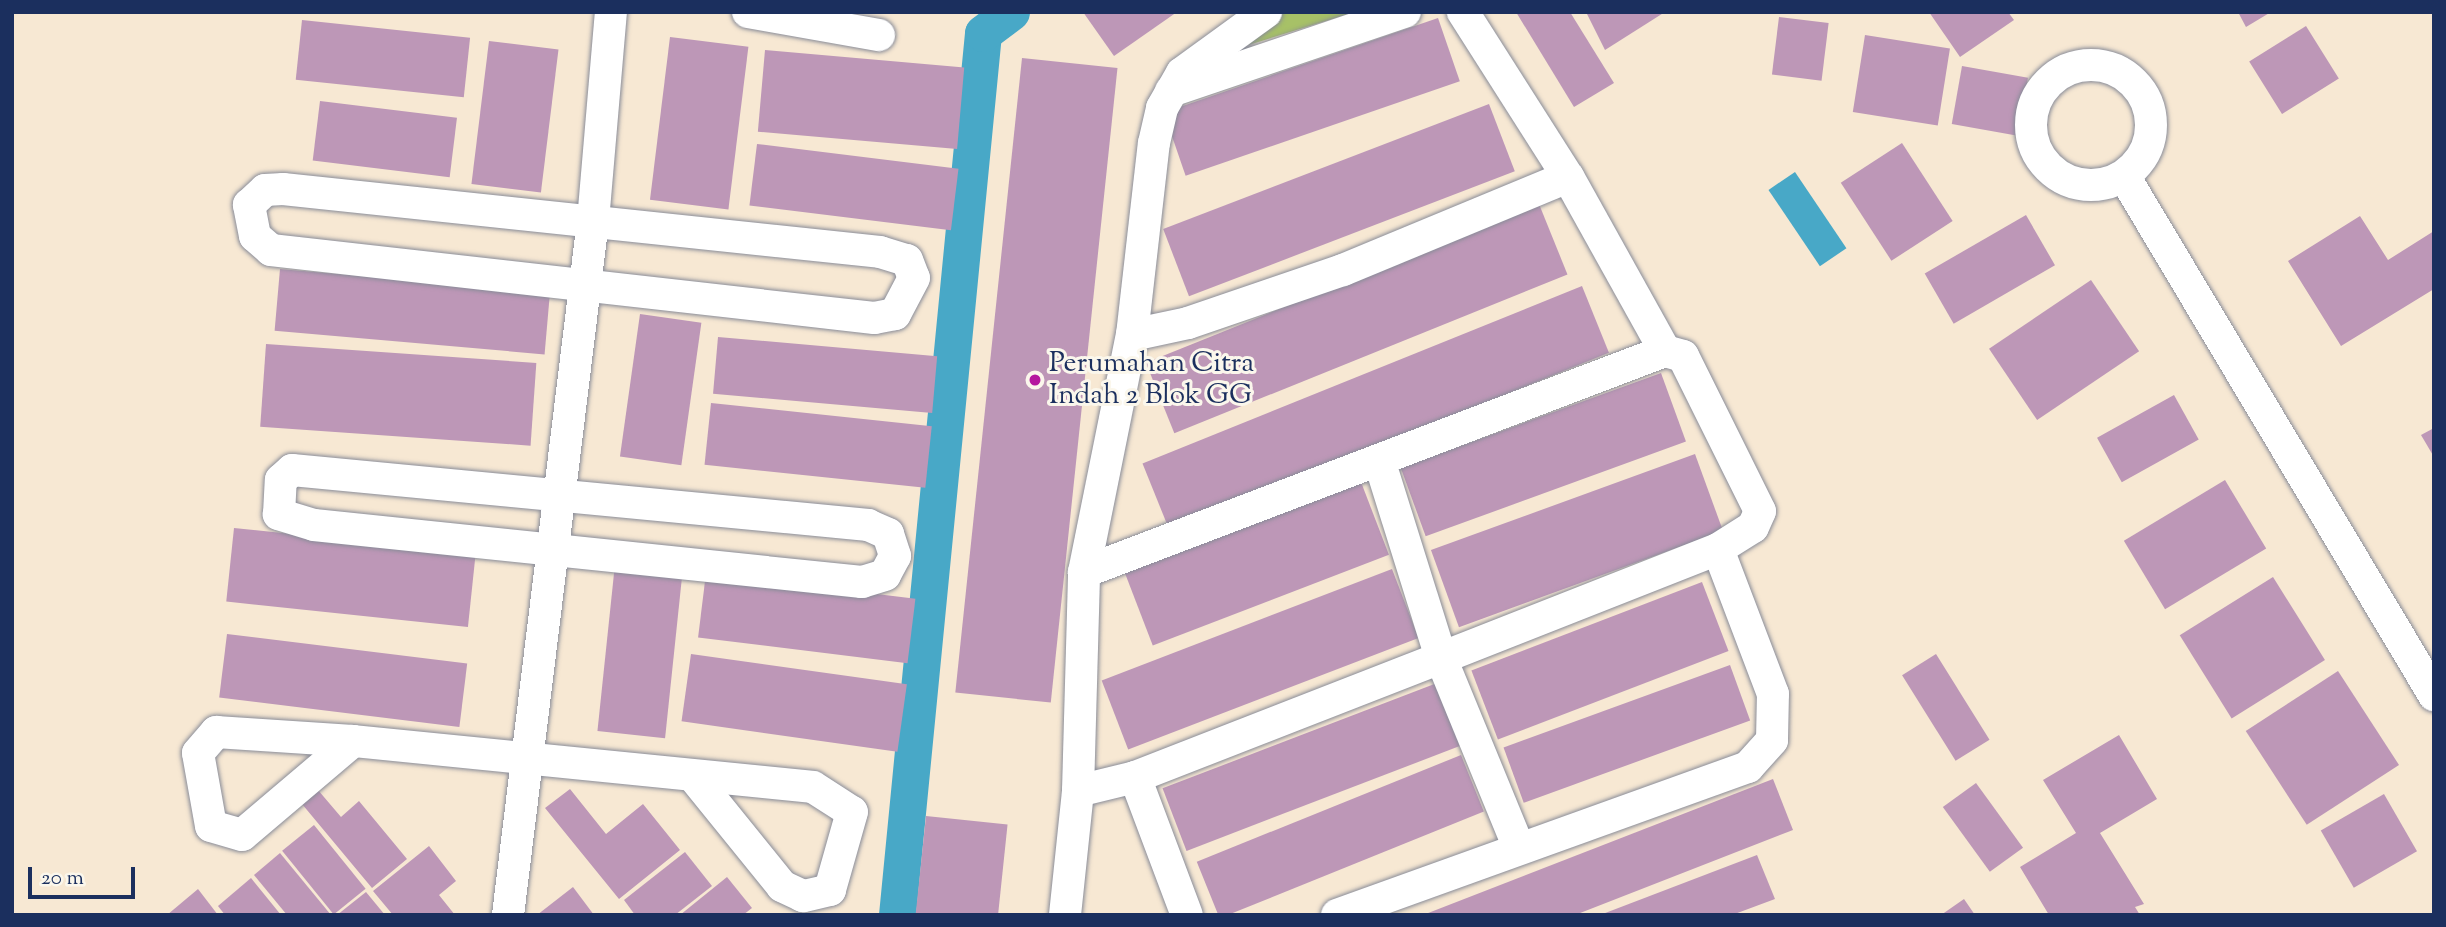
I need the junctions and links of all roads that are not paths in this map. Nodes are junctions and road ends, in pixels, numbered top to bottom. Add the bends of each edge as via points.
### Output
1 (611, 12) edge
2 (748, 12) edge
3 (1266, 12) edge
4 (1405, 12) edge
5 (1463, 12) edge
6 (879, 35) dead end
7 (1171, 91) junction
8 (2124, 176) dead end
9 (1569, 177) junction
10 (593, 221) junction
11 (586, 284) junction
12 (1132, 335) junction
13 (1665, 351) junction
14 (1380, 463) junction
15 (561, 495) junction
16 (553, 548) junction
17 (1718, 549) junction
18 (1084, 572) junction
19 (1441, 658) junction
20 (2434, 695) edge
21 (352, 741) junction
22 (530, 762) junction
23 (693, 776) junction
24 (1135, 777) junction
25 (1077, 791) junction
26 (1519, 848) junction
27 (508, 915) edge
28 (1065, 915) edge
29 (1186, 915) edge
30 (1337, 915) edge

1 - 10 street
2 - 6 street
3 - 7 street via 1196,59
4 - 7 street
5 - 9 street
7 - 12 street via 1154,143
8 - 20 street
9 - 12 street via 1343,270 1188,323
9 - 13 street
10 - 11 street
10 - 11 street via 880,252 907,260 914,278 895,314 874,318
10 - 11 street via 283,189 265,190 249,205 255,236 271,250
11 - 15 street
12 - 18 street
13 - 14 street
13 - 17 street via 1683,356 1760,511 1742,538
14 - 18 street
14 - 19 street
15 - 16 street
15 - 16 street via 292,470 281,480 277,498 279,514 291,522
15 - 16 street via 868,525 888,534 895,556 885,575 862,582
16 - 22 street
17 - 19 street
17 - 26 street via 1773,694 1772,740 1748,767
18 - 25 street
19 - 24 street
19 - 26 street
21 - 21 street via 242,835 211,825 198,753 204,738 233,731
21 - 22 street
22 - 23 street
22 - 27 street
23 - 23 street via 782,886 803,896 830,891 851,833 852,812 840,799 813,787
24 - 25 street
24 - 29 street
25 - 28 street
26 - 30 street

